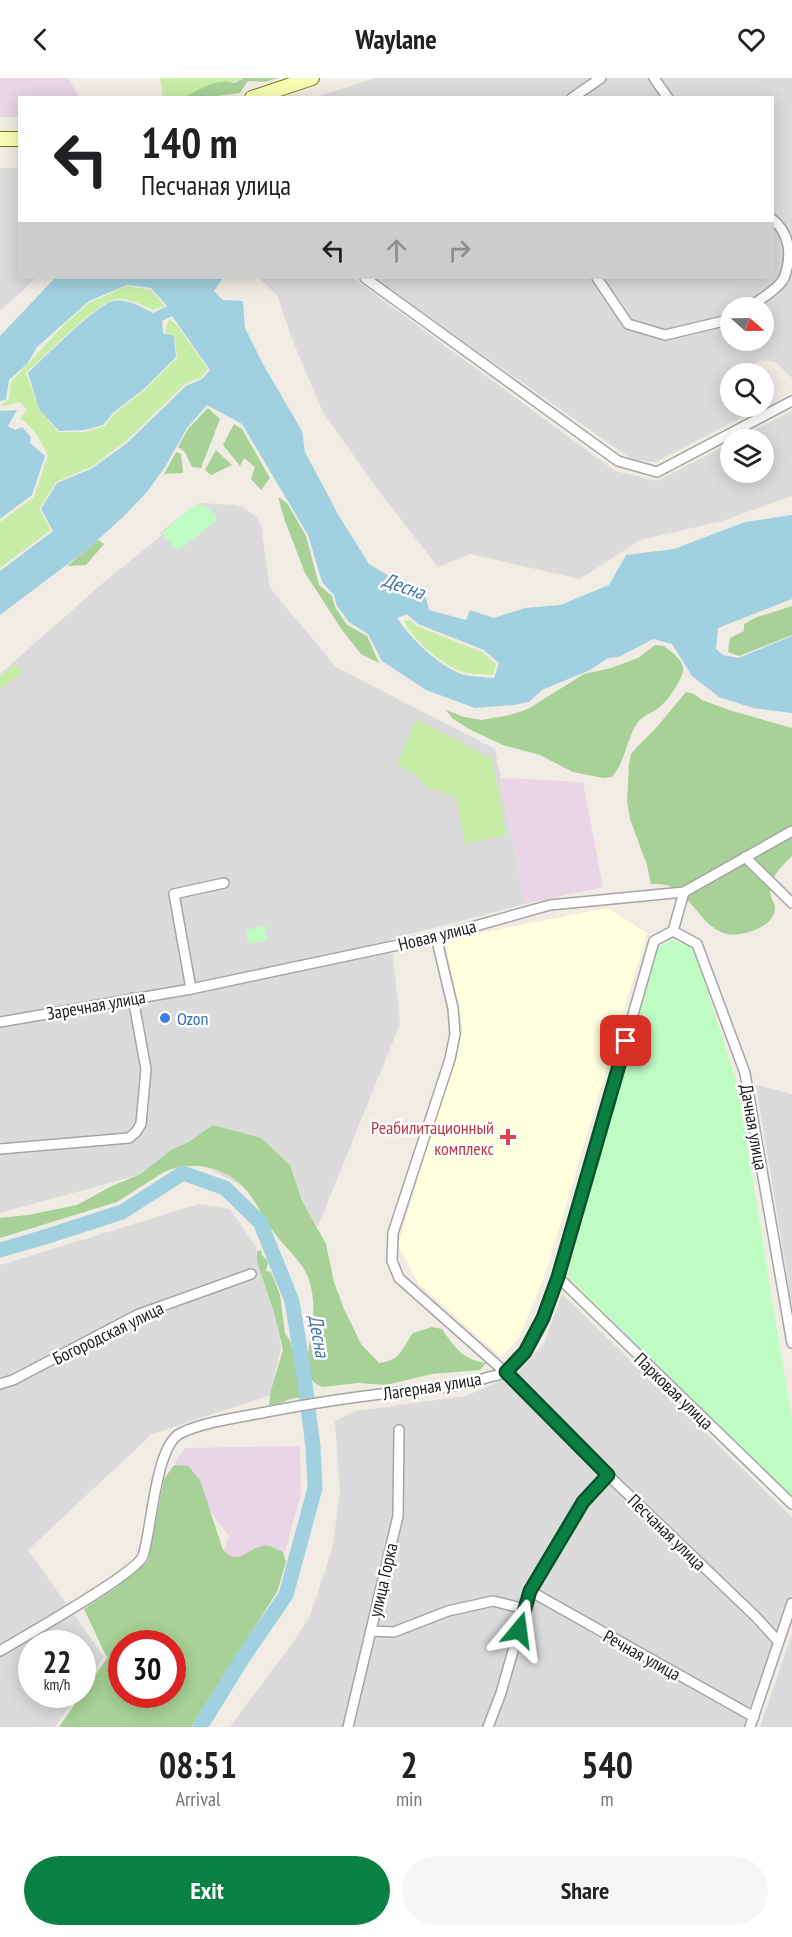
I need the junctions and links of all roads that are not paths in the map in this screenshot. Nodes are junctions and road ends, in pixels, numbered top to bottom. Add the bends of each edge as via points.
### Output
1 (312, 78) edge
2 (601, 78) edge
3 (654, 78) edge
4 (258, 96) edge
5 (575, 96) edge
6 (667, 96) edge
7 (0, 139) edge
8 (18, 139) edge
9 (774, 221) edge
10 (366, 279) edge
11 (598, 279) edge
12 (761, 297) edge
13 (720, 322) edge
14 (792, 401) edge
15 (792, 831) edge
16 (745, 857) junction
17 (224, 883) dead end
18 (684, 892) junction
19 (792, 903) edge
20 (673, 931) junction
21 (436, 937) junction
22 (191, 989) junction
23 (133, 998) junction
24 (0, 1022) edge
25 (0, 1149) edge
26 (251, 1274) dead end
27 (558, 1277) junction
28 (792, 1343) edge
29 (506, 1372) junction
30 (0, 1384) edge
31 (399, 1430) dead end
32 (608, 1475) junction
33 (792, 1504) edge
34 (530, 1591) junction
35 (792, 1603) edge
36 (525, 1609) junction
37 (371, 1631) junction
38 (778, 1641) junction
39 (0, 1651) edge
40 (752, 1722) edge
41 (348, 1727) edge
42 (488, 1727) edge

1 - 4 main road
2 - 5 street
3 - 6 street
7 - 8 main road
9 - 12 street via 788,240 791,258 783,280
10 - 14 street via 618,461 657,471
11 - 13 street via 628,324 665,335
15 - 16 street
16 - 18 street
16 - 19 street
17 - 22 street via 174,894
18 - 20 street
18 - 21 street, Новая улица via 550,905
20 - 27 street, Лагерная улица via 654,941
20 - 28 street, Дачная улица via 697,944 745,1073
21 - 22 street, Новая улица
21 - 29 street, Песчаная улица via 453,1008 455,1034 393,1233 392,1261 399,1278
22 - 23 street, Заречная улица
23 - 24 street, Заречная улица
23 - 25 street via 146,1069 141,1124 136,1132 129,1138
26 - 30 street, Богородская улица via 137,1315
27 - 29 street, Лагерная улица via 525,1352
27 - 33 street, Парковая улица
29 - 32 street, Песчаная улица
29 - 39 street, Лагерная улица via 469,1384 331,1400 228,1419 174,1437 162,1465 142,1558 114,1582
31 - 37 street, улица Горка via 398,1516
32 - 34 street via 583,1502
32 - 38 street, Песчаная улица
34 - 36 street
34 - 40 street, Речная улица
35 - 38 street
36 - 37 street via 492,1601 448,1611 394,1632
36 - 42 street
37 - 41 street, улица Горка
38 - 40 street

